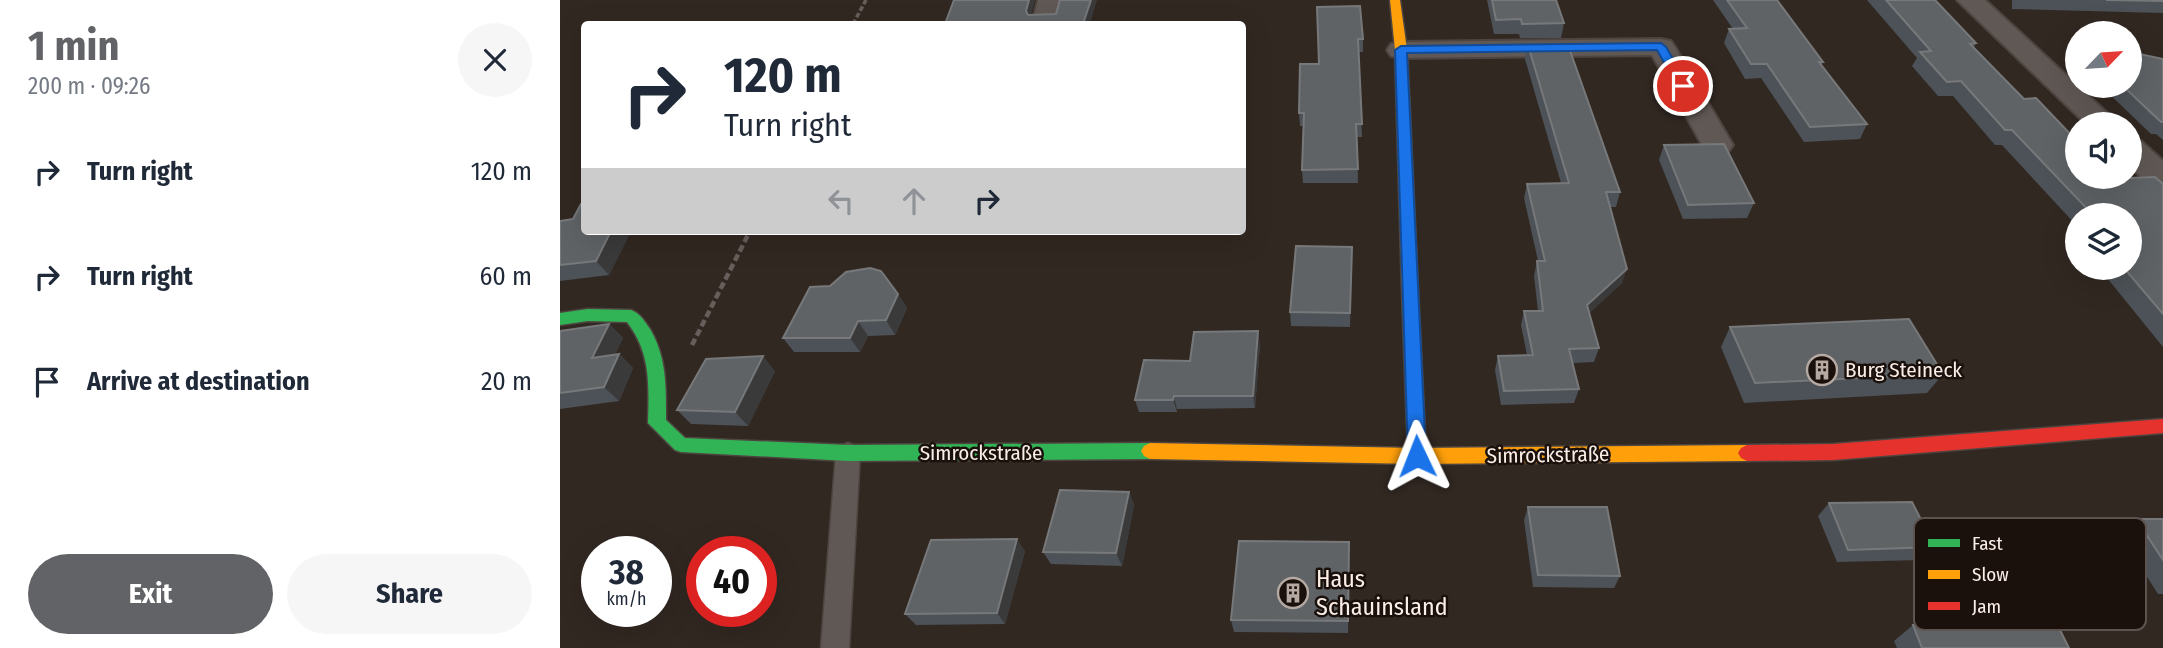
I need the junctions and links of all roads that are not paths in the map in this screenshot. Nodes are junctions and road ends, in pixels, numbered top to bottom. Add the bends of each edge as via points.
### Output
1 (1051, 0) edge
2 (1395, 0) edge
3 (1970, 0) edge
4 (1046, 21) edge
5 (1401, 50) junction
6 (2091, 112) edge
7 (1717, 145) edge
8 (2142, 159) edge
9 (2163, 179) edge
10 (560, 319) edge
11 (2163, 426) edge
12 (848, 453) junction
13 (1417, 456) junction
14 (835, 648) edge

1 - 4 street
2 - 5 street
3 - 6 street
5 - 7 street via 1661,47
5 - 13 street
8 - 9 street
10 - 12 street, Simrockstraße via 631,316 648,335 657,360 657,424 681,444
11 - 13 street, Simrockstraße via 1833,452
12 - 13 street, Simrockstraße
12 - 14 lane

